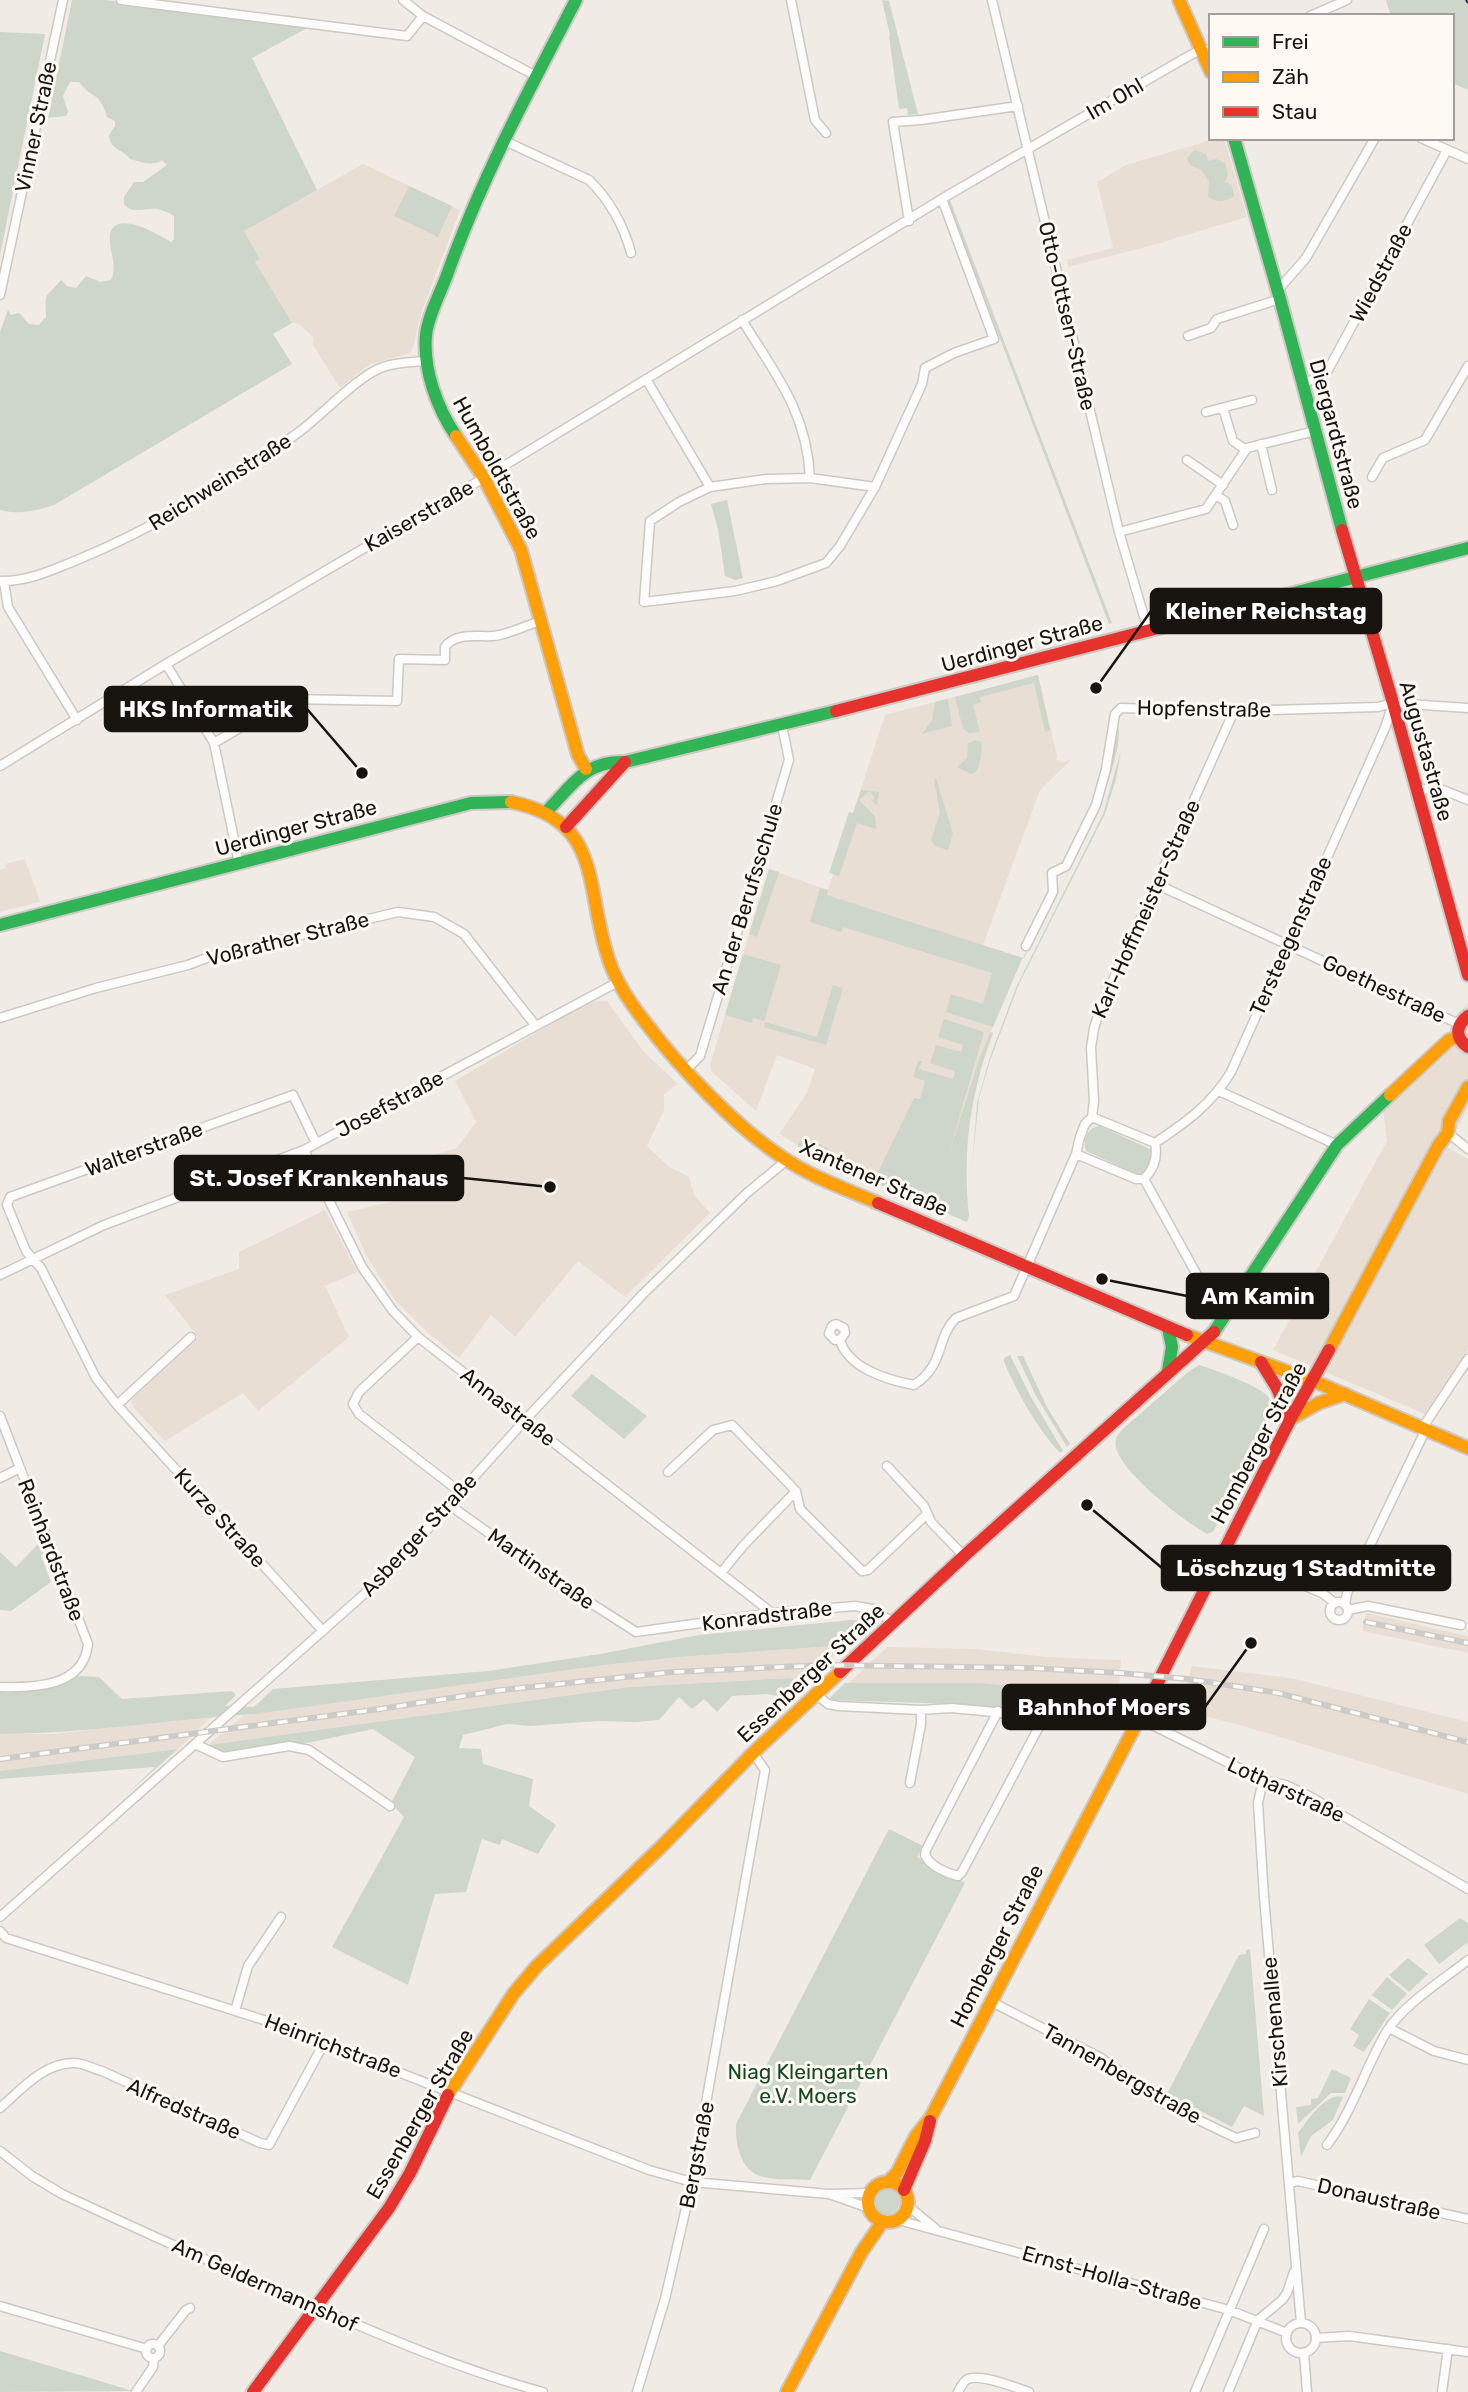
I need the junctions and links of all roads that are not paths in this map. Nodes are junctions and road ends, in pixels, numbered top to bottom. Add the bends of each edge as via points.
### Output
1 (62, 0) edge
2 (121, 0) edge
3 (403, 0) edge
4 (576, 0) edge
5 (791, 0) edge
6 (992, 0) edge
7 (1179, 0) edge
8 (1347, 0) edge
9 (1332, 3) edge
10 (1313, 14) edge
11 (422, 16) junction
12 (1206, 50) edge
13 (536, 76) junction
14 (1018, 106) junction
15 (826, 133) dead end
16 (503, 140) junction
17 (1235, 140) edge
18 (1374, 140) edge
19 (1425, 140) edge
20 (1028, 150) junction
21 (1447, 150) junction
22 (1468, 159) edge
23 (946, 197) junction
24 (909, 221) junction
25 (631, 253) dead end
26 (1279, 294) junction
27 (0, 296) edge
28 (742, 320) junction
29 (1188, 336) dead end
30 (426, 361) junction
31 (1468, 366) edge
32 (646, 379) junction
33 (1301, 383) junction
34 (1252, 400) dead end
35 (1223, 408) junction
36 (1206, 412) dead end
37 (1315, 430) junction
38 (1261, 444) junction
39 (1246, 450) junction
40 (1188, 460) dead end
41 (1372, 477) dead end
42 (484, 478) junction
43 (810, 478) junction
44 (1223, 485) junction
45 (710, 487) junction
46 (875, 487) junction
47 (1272, 489) dead end
48 (1216, 495) junction
49 (1233, 525) dead end
50 (1119, 532) junction
51 (1468, 548) edge
52 (1356, 578) junction
53 (2, 582) edge
54 (541, 621) junction
55 (1148, 630) junction
56 (166, 664) junction
57 (1393, 704) junction
58 (1468, 708) edge
59 (1234, 711) junction
60 (77, 720) junction
61 (782, 725) junction
62 (214, 743) junction
63 (625, 761) junction
64 (0, 766) edge
65 (586, 769) junction
66 (605, 781) junction
67 (1417, 790) junction
68 (1468, 800) edge
69 (546, 812) junction
70 (566, 827) junction
71 (239, 863) junction
72 (1156, 884) junction
73 (0, 925) edge
74 (1287, 943) junction
75 (1026, 946) dead end
76 (1468, 975) edge
77 (618, 982) junction
78 (0, 1018) edge
79 (535, 1025) junction
80 (1462, 1026) edge
81 (1468, 1047) edge
82 (687, 1069) junction
83 (1468, 1087) edge
84 (1219, 1091) junction
85 (1092, 1117) junction
86 (1448, 1133) junction
87 (316, 1143) junction
88 (1155, 1143) junction
89 (1337, 1145) junction
90 (1468, 1149) edge
91 (304, 1150) junction
92 (1076, 1154) junction
93 (787, 1160) junction
94 (1144, 1179) junction
95 (34, 1259) junction
96 (1027, 1268) junction
97 (0, 1276) edge
98 (1237, 1300) junction
99 (1168, 1328) junction
100 (191, 1336) dead end
101 (418, 1337) junction
102 (840, 1340) dead end
103 (1203, 1341) junction
104 (1468, 1359) edge
105 (1261, 1362) junction
106 (1168, 1371) junction
107 (1312, 1380) junction
108 (1345, 1394) junction
109 (117, 1405) junction
110 (0, 1416) edge
111 (524, 1420) junction
112 (1290, 1420) junction
113 (1423, 1431) junction
114 (1468, 1448) edge
115 (887, 1466) dead end
116 (20, 1468) junction
117 (668, 1472) dead end
118 (0, 1478) edge
119 (796, 1491) junction
120 (460, 1492) junction
121 (449, 1504) junction
122 (927, 1514) junction
123 (1224, 1552) junction
124 (964, 1556) junction
125 (722, 1573) junction
126 (1335, 1603) junction
127 (1346, 1607) junction
128 (772, 1613) junction
129 (894, 1623) junction
130 (1461, 1625) dead end
131 (323, 1631) junction
132 (635, 1632) joint
133 (0, 1687) edge
134 (817, 1695) junction
135 (921, 1710) junction
136 (998, 1711) junction
137 (1041, 1716) junction
138 (1138, 1718) junction
139 (197, 1745) junction
140 (752, 1753) junction
141 (1263, 1780) junction
142 (910, 1783) dead end
143 (390, 1806) dead end
144 (1468, 1889) edge
145 (0, 1917) edge
146 (281, 1917) dead end
147 (0, 1931) edge
148 (1468, 1960) edge
149 (990, 2001) junction
150 (235, 2011) junction
151 (1389, 2028) junction
152 (324, 2043) junction
153 (1468, 2060) edge
154 (450, 2091) junction
155 (0, 2108) edge
156 (931, 2117) junction
157 (1255, 2133) dead end
158 (1327, 2145) dead end
159 (0, 2151) edge
160 (692, 2182) junction
161 (888, 2182) junction
162 (1290, 2183) junction
163 (904, 2190) junction
164 (870, 2193) junction
165 (830, 2194) junction
166 (908, 2206) junction
167 (874, 2214) junction
168 (1468, 2219) edge
169 (898, 2220) junction
170 (935, 2228) junction
171 (1264, 2229) dead end
172 (1296, 2265) junction
173 (0, 2306) edge
174 (314, 2307) junction
175 (190, 2308) dead end
176 (1229, 2310) junction
177 (1258, 2320) junction
178 (1301, 2323) junction
179 (1287, 2333) junction
180 (1316, 2338) junction
181 (158, 2346) junction
182 (147, 2349) junction
183 (1448, 2349) junction
184 (1468, 2352) edge
185 (1304, 2353) junction
186 (154, 2358) junction
187 (136, 2392) edge
188 (253, 2392) edge
189 (543, 2392) edge
190 (637, 2392) edge
191 (787, 2392) edge
192 (958, 2392) edge
193 (1029, 2392) edge
194 (1195, 2392) edge
195 (1228, 2392) edge
196 (1307, 2392) edge
197 (1442, 2392) edge

1 - 27 street, Vinner Straße
2 - 11 street via 407,36
3 - 11 street
4 - 13 main road, Humboldtstraße
5 - 15 street via 816,120
6 - 14 street, Otto-Ottsen-Straße
7 - 12 main road
8 - 9 street
9 - 10 street
11 - 13 street
12 - 20 street, Im Ohl
13 - 16 main road, Humboldtstraße
14 - 20 street, Otto-Ottsen-Straße
14 - 24 street via 892,122
16 - 25 street via 589,180 626,233
16 - 30 main road, Humboldtstraße via 466,221 435,306 426,332
17 - 26 main road, Diergardtstraße
18 - 26 street via 1307,258
19 - 21 street
20 - 23 street, Im Ohl
20 - 50 street, Otto-Ottsen-Straße
21 - 22 street
21 - 33 street, Wiedstraße via 1327,372
23 - 24 street, Kaiserstraße
23 - 46 street via 994,339 925,368
24 - 28 street, Kaiserstraße
26 - 29 street
26 - 33 main road, Diergardtstraße
28 - 32 street, Kaiserstraße
28 - 43 street via 796,409
30 - 42 main road, Humboldtstraße via 448,424
30 - 53 street, Reichweinstraße via 371,373 257,462 159,522 53,570
31 - 41 street via 1425,440 1383,458
32 - 42 street, Kaiserstraße
32 - 45 street
33 - 37 main road, Diergardtstraße
34 - 35 street
35 - 36 street
35 - 39 street via 1233,441
37 - 38 street
37 - 52 main road, Diergardtstraße
38 - 39 street
38 - 47 street
39 - 44 street
40 - 44 street
42 - 54 main road, Humboldtstraße via 522,550
42 - 56 street, Kaiserstraße
43 - 45 street
43 - 46 street
44 - 48 street
45 - 46 street via 650,521 645,602 735,591 817,568 832,556
48 - 49 street via 1225,501
48 - 50 street via 1206,509
50 - 55 street, Otto-Ottsen-Straße
51 - 52 main road, Uerdinger Straße
52 - 55 main road, Uerdinger Straße
52 - 57 main road, Augustastraße
53 - 60 street via 8,607
54 - 62 street via 493,636 477,634 452,640 445,647 445,660 400,659 397,701 289,699
54 - 65 main road, Humboldtstraße via 578,755
55 - 61 main road, Uerdinger Straße
56 - 60 street, Kaiserstraße
56 - 62 street
57 - 58 street, Hopfenstraße
57 - 59 street, Hopfenstraße
57 - 67 main road, Augustastraße
57 - 74 street, Tersteegenstraße
59 - 72 street, Karl-Hoffmeister-Straße
59 - 75 street, Hopfenstraße via 1121,708 1115,715 1096,805 1066,866 1052,873 1054,892
60 - 64 street, Kaiserstraße
61 - 63 main road, Uerdinger Straße
61 - 82 street, An der Berufsschule via 789,761 700,1056
62 - 71 street
63 - 65 main road, Uerdinger Straße via 607,761
63 - 66 main road
65 - 66 main road via 600,771
65 - 69 main road
66 - 70 main road
67 - 68 street via 1438,788
67 - 76 main road, Augustastraße
69 - 70 main road, Xantener Straße
69 - 71 main road, Uerdinger Straße via 495,800 471,803
70 - 77 main road, Xantener Straße via 582,849 596,916
71 - 73 main road, Uerdinger Straße
72 - 74 street, Goethestraße
72 - 85 street, Karl-Hoffmeister-Straße via 1094,1028
74 - 80 street, Goethestraße
74 - 84 street, Tersteegenstraße
77 - 79 street, Josefstraße
77 - 82 main road, Xantener Straße via 646,1026
78 - 79 street, Voßrather Straße via 212,956 398,912 434,917 464,934
79 - 87 street, Josefstraße
80 - 81 main road
80 - 89 main road, Essenberger Straße
82 - 93 main road, Xantener Straße via 743,1125
83 - 86 main road, Homberger Straße via 1449,1121
84 - 88 street, Tersteegenstraße via 1195,1116
84 - 89 street
85 - 88 street
85 - 92 street, Karl-Hoffmeister-Straße via 1085,1124
86 - 90 street
86 - 107 main road, Homberger Straße
87 - 91 street, Josefstraße
87 - 95 street, Walterstraße via 293,1095 10,1197 9,1211
88 - 94 street via 1157,1155
89 - 98 main road, Essenberger Straße
91 - 95 street, Josefstraße via 104,1225
91 - 101 street, Annastraße via 362,1267
92 - 94 street
92 - 96 street, Karl-Hoffmeister-Straße
93 - 96 main road, Xantener Straße
93 - 111 street, Asberger Straße via 643,1294
94 - 98 street via 1197,1275
95 - 97 street, Josefstraße
95 - 109 street, Kurze Straße via 96,1378
96 - 99 main road, Xantener Straße
96 - 102 street, Karl-Hoffmeister-Straße via 1014,1296 952,1321 934,1366 914,1385 863,1368 843,1350
98 - 103 main road, Essenberger Straße
99 - 103 main road, Xantener Straße
99 - 106 main road via 1172,1347
100 - 109 street
101 - 111 street, Annastraße
101 - 120 street via 359,1392 353,1404 359,1414
103 - 105 main road, Xantener Straße
103 - 106 main road, Essenberger Straße
104 - 113 street
105 - 107 main road, Xantener Straße
105 - 112 main road via 1278,1388
106 - 124 main road, Essenberger Straße
107 - 108 main road, Xantener Straße
107 - 112 main road, Homberger Straße
108 - 112 main road
108 - 113 main road, Xantener Straße
109 - 131 street, Kurze Straße
110 - 116 street, Reinhardstraße
111 - 120 street, Asberger Straße
111 - 125 street, Annastraße
112 - 123 main road, Homberger Straße
113 - 114 main road, Xantener Straße
113 - 127 street via 1347,1593
115 - 122 street
116 - 118 street
116 - 133 street, Reinhardstraße via 88,1644 86,1657 73,1674 51,1685
117 - 119 street via 713,1430 732,1425
119 - 122 street via 800,1509 862,1571
119 - 125 street
120 - 121 street, Asberger Straße
121 - 131 street, Asberger Straße via 389,1572
121 - 132 street, Martinstraße
122 - 124 street
123 - 126 street via 1322,1593
123 - 138 main road, Homberger Straße
124 - 129 main road, Essenberger Straße
125 - 128 street, Annastraße
126 - 127 street
126 - 127 street via 1330,1611 1335,1619 1345,1618
127 - 130 street via 1368,1606
128 - 129 street, Konradstraße via 865,1606
128 - 132 street, Konradstraße
129 - 134 main road, Essenberger Straße
131 - 139 street, Asberger Straße
134 - 135 street via 838,1706
134 - 140 main road, Essenberger Straße
135 - 136 street
135 - 142 street
136 - 137 street
136 - 137 street via 926,1850 929,1863 953,1875 962,1872
137 - 138 street via 1115,1723
138 - 141 street, Lotharstraße
138 - 149 main road, Homberger Straße
139 - 143 street via 223,1757 289,1746 309,1750
139 - 145 street, Asberger Straße
140 - 154 main road, Essenberger Straße via 526,1978
140 - 160 street, Bergstraße via 765,1770
141 - 144 street, Lotharstraße via 1309,1796
141 - 162 street, Kirschenallee via 1258,1804
146 - 150 street via 248,1966
147 - 150 street, Heinrichstraße via 6,1938
148 - 151 street
149 - 156 main road, Homberger Straße
149 - 157 street, Tannenbergstraße via 1101,2057 1161,2102 1236,2137
150 - 152 street, Heinrichstraße
151 - 153 street via 1434,2051
151 - 158 street via 1343,2124
152 - 154 street, Heinrichstraße
152 - 155 street, Alfredstraße via 269,2145 77,2063 43,2071
154 - 160 street, Heinrichstraße via 597,2151
154 - 174 main road, Essenberger Straße via 389,2208
156 - 161 main road, Homberger Straße
156 - 163 main road, Homberger Straße
159 - 174 street, Am Geldermannshof via 62,2194
160 - 165 street, Heinrichstraße
160 - 190 street, Bergstraße via 666,2299
161 - 163 main road
161 - 164 main road
162 - 168 street, Donaustraße via 1298,2181
162 - 172 street, Kirschenallee
163 - 166 main road
164 - 165 street, Heinrichstraße
164 - 167 main road
165 - 167 street, Heinrichstraße
166 - 169 main road
166 - 170 street, Ernst-Holla-Straße
167 - 169 main road
167 - 191 main road via 861,2253
169 - 170 street, Ernst-Holla-Straße
170 - 176 street, Ernst-Holla-Straße
171 - 176 street
172 - 177 street, Kirschenallee via 1287,2293
172 - 178 street, Kirschenallee
173 - 182 street
174 - 188 main road, Essenberger Straße
174 - 189 street, Am Geldermannshof via 432,2356
175 - 181 street
176 - 177 street, Ernst-Holla-Straße
176 - 194 street
177 - 179 street, Ernst-Holla-Straße
177 - 195 street
178 - 179 street
178 - 180 street via 1310,2326
179 - 185 street via 1290,2348
180 - 183 street via 1349,2336
180 - 185 street via 1313,2348
181 - 182 street via 152,2344
181 - 186 street via 160,2353
182 - 186 street
183 - 184 street
183 - 197 street
185 - 196 street
186 - 187 street
192 - 193 street via 970,2377

